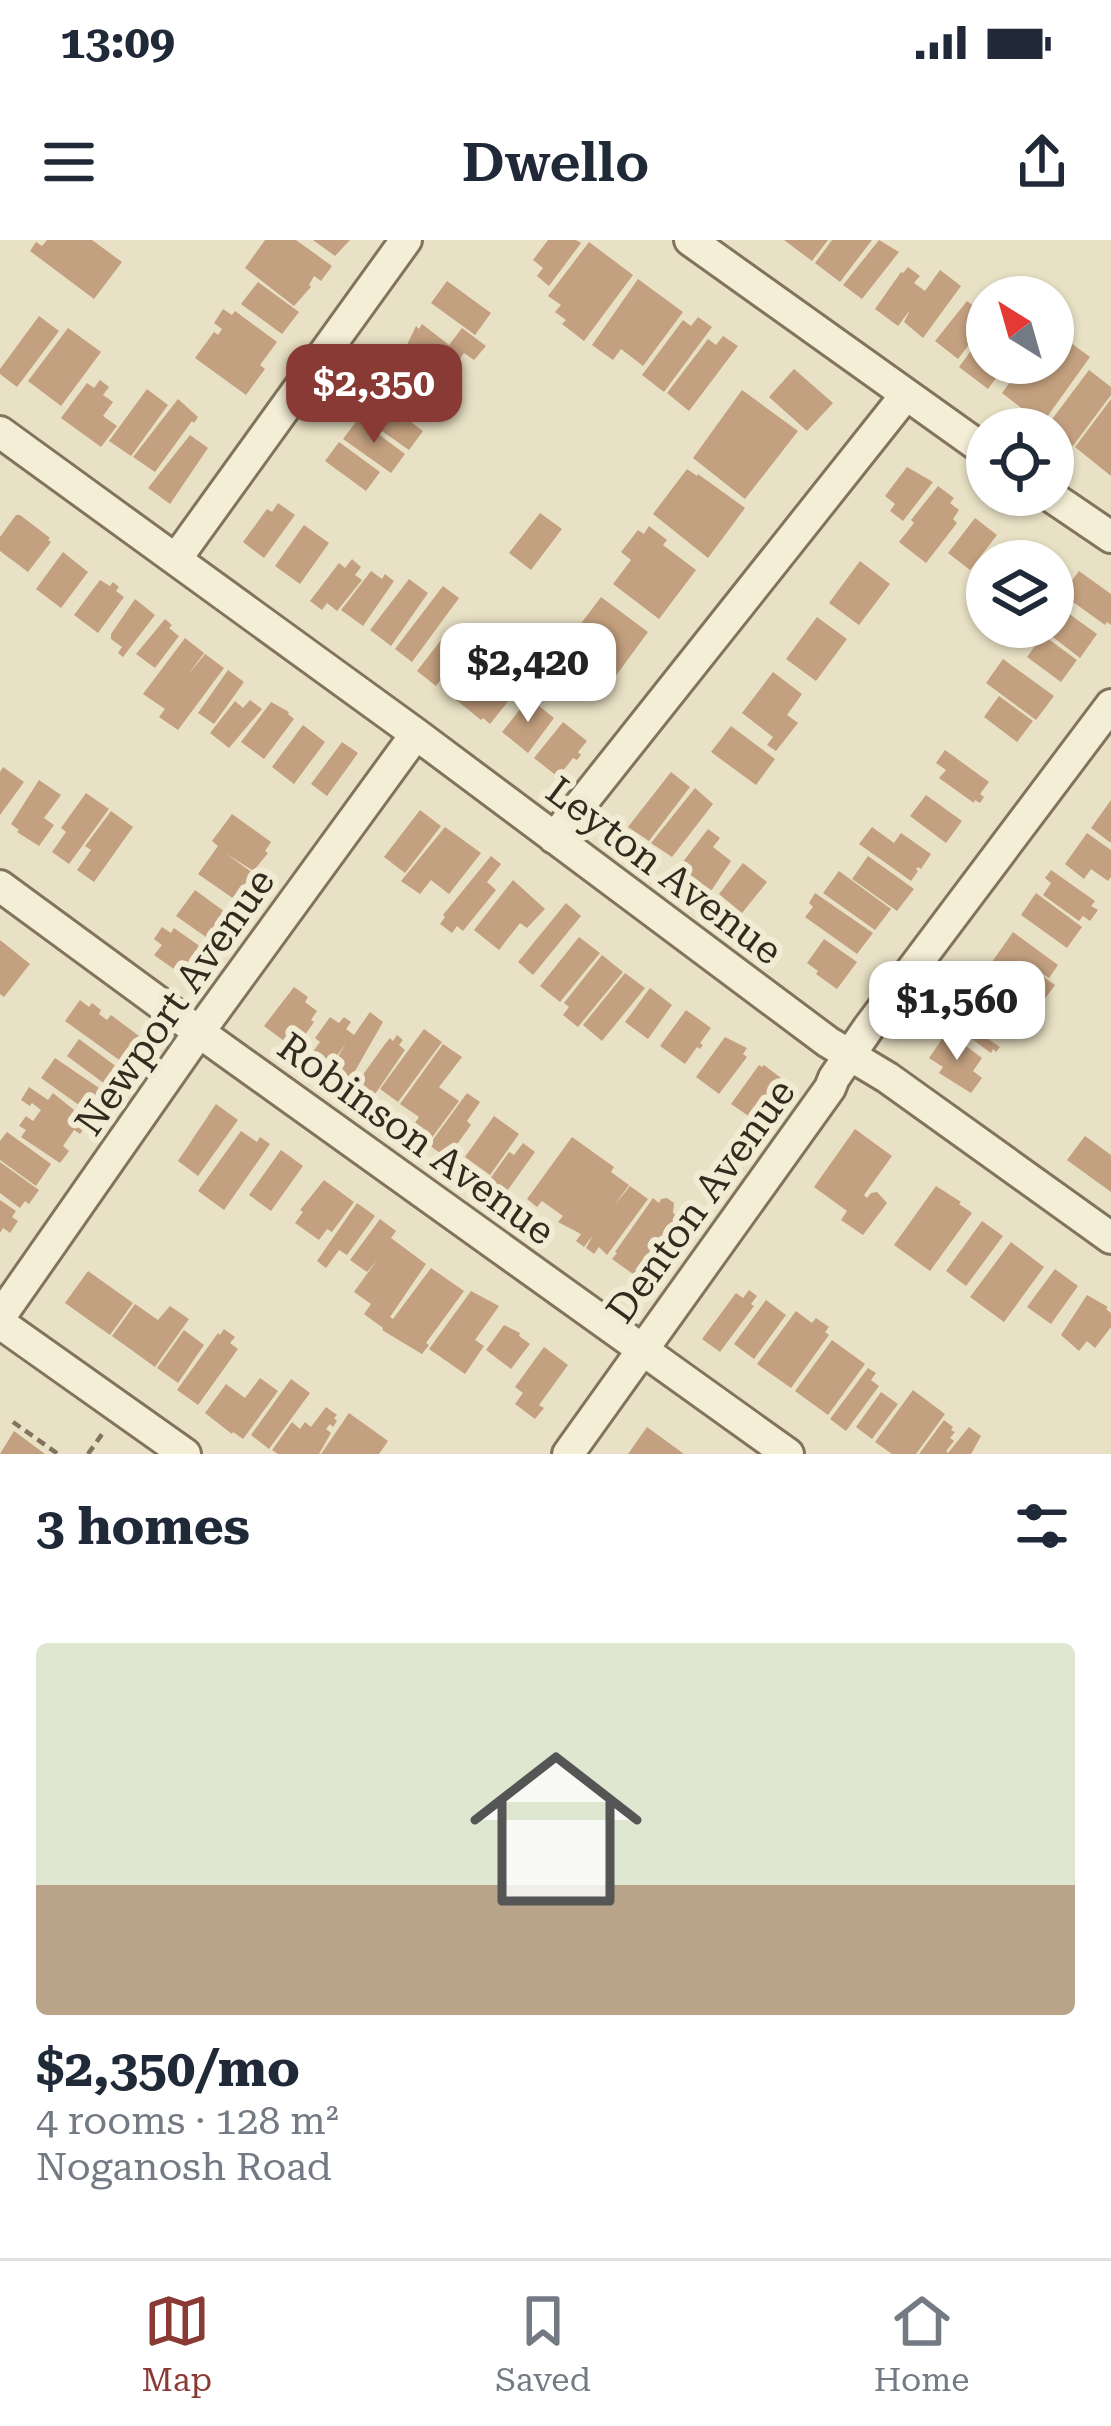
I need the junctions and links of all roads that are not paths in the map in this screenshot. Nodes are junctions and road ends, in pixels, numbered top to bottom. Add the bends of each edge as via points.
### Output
1 (406, 240) edge
2 (690, 240) edge
3 (905, 396) junction
4 (0, 432) edge
5 (966, 438) edge
6 (1074, 512) edge
7 (1111, 537) edge
8 (176, 559) junction
9 (1111, 705) edge
10 (416, 734) junction
11 (554, 838) junction
12 (0, 886) edge
13 (199, 1032) junction
14 (850, 1054) junction
15 (1111, 1238) edge
16 (0, 1320) edge
17 (643, 1350) junction
18 (185, 1454) edge
19 (568, 1454) edge
20 (788, 1454) edge

1 - 8 street
2 - 3 street
3 - 5 street
3 - 11 street
4 - 8 street, Leyton Avenue
6 - 7 street
8 - 10 street, Leyton Avenue
9 - 14 street, Denton Avenue
10 - 11 street, Leyton Avenue
10 - 13 street, Newport Avenue
11 - 14 street, Leyton Avenue
12 - 13 street, Robinson Avenue
13 - 16 street, Newport Avenue
13 - 17 street, Robinson Avenue
14 - 15 street, Leyton Avenue
14 - 17 street, Denton Avenue
16 - 18 street
17 - 19 street, Denton Avenue
17 - 20 street, Robinson Avenue

